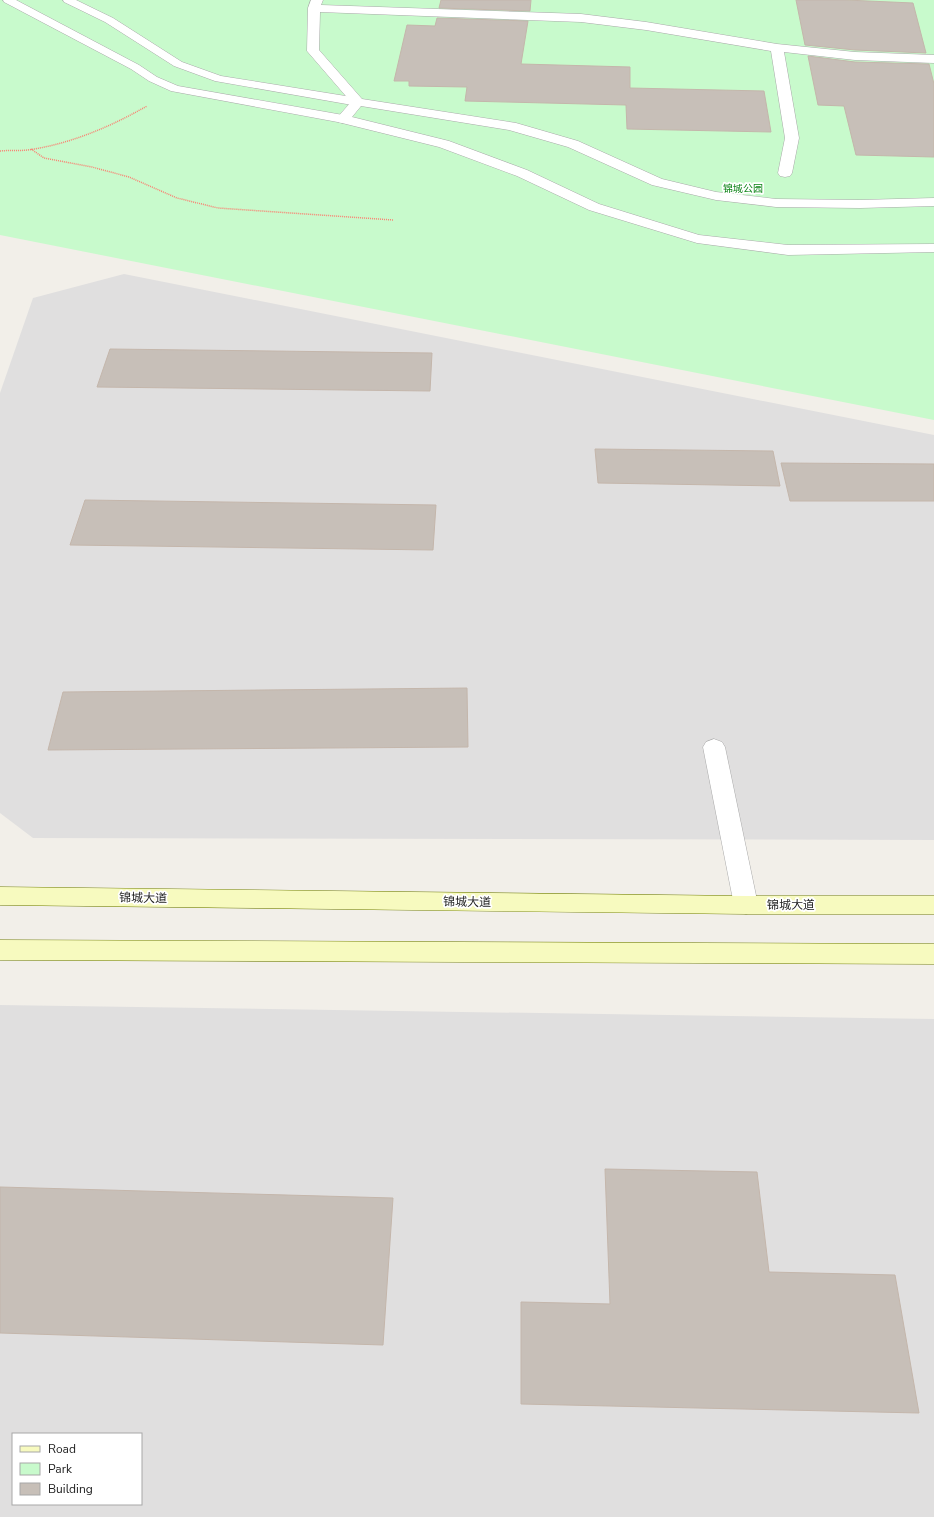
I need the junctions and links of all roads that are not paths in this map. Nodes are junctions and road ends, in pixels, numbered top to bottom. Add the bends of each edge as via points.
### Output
1 (8, 0) edge
2 (68, 0) edge
3 (315, 4) edge
4 (777, 48) junction
5 (163, 56) junction
6 (934, 58) edge
7 (135, 67) junction
8 (358, 102) junction
9 (343, 119) junction
10 (786, 173) dead end
11 (934, 202) edge
12 (934, 248) edge
13 (714, 747) dead end
14 (0, 896) edge
15 (746, 905) junction
16 (934, 906) edge
17 (0, 950) edge
18 (934, 954) edge

1 - 7 lane via 27,4
2 - 5 lane via 109,20
3 - 4 street via 581,18
3 - 8 street via 313,51
4 - 6 street via 855,56
4 - 10 street via 792,138
5 - 7 lane
5 - 8 lane via 219,79
7 - 9 lane via 175,88
8 - 9 street
8 - 11 street via 511,126 574,144 657,182 716,196 776,203
9 - 12 street via 444,144 522,173 594,208 697,239 788,250
13 - 15 street
14 - 15 main road, 锦城大道
15 - 16 main road, 锦城大道
17 - 18 main road

